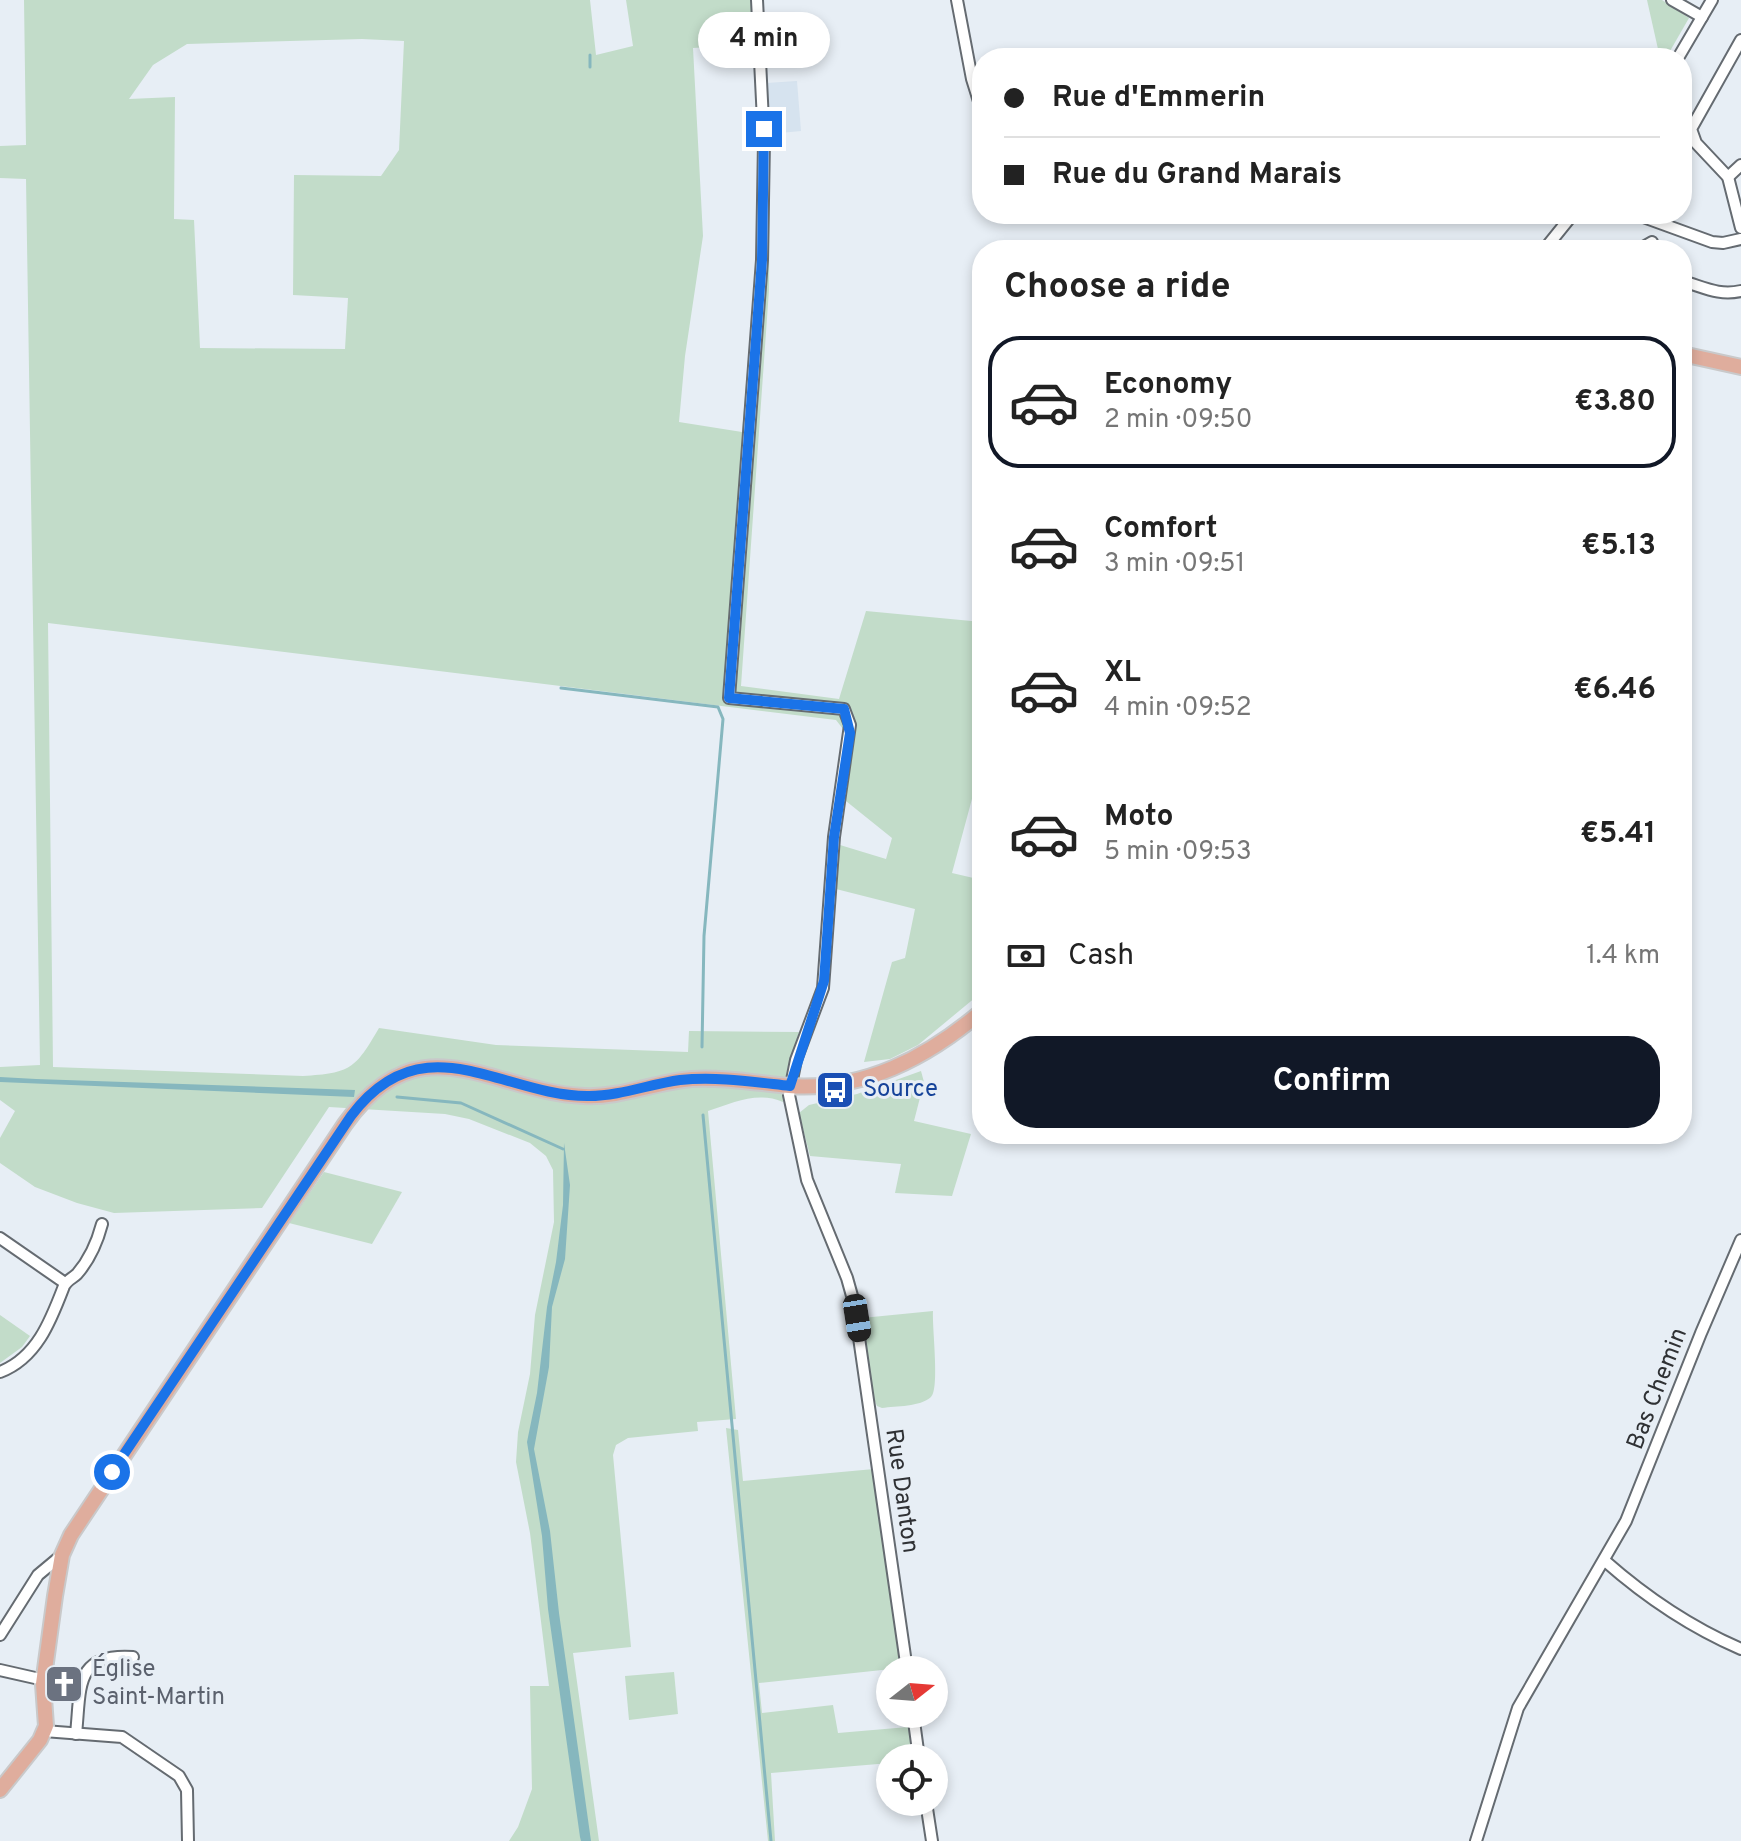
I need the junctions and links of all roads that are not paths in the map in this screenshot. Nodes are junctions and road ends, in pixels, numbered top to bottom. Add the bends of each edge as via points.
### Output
1 (757, 0) edge
2 (957, 0) edge
3 (1672, 0) edge
4 (1712, 0) edge
5 (1702, 17) junction
6 (1741, 40) edge
7 (1684, 48) edge
8 (972, 79) edge
9 (1692, 127) edge
10 (1692, 132) edge
11 (1741, 165) edge
12 (1728, 177) junction
13 (1565, 224) edge
14 (1662, 224) edge
15 (1741, 228) edge
16 (1741, 239) edge
17 (1552, 240) edge
18 (1692, 285) edge
19 (1741, 291) edge
20 (1692, 358) edge
21 (1734, 366) edge
22 (972, 1019) edge
23 (790, 1086) junction
24 (102, 1224) dead end
25 (0, 1238) edge
26 (1741, 1240) edge
27 (65, 1283) junction
28 (0, 1372) edge
29 (62, 1555) junction
30 (1608, 1557) junction
31 (0, 1635) edge
32 (1741, 1649) edge
33 (905, 1656) edge
34 (133, 1657) dead end
35 (0, 1670) edge
36 (44, 1680) junction
37 (44, 1731) junction
38 (76, 1734) junction
39 (0, 1790) edge
40 (928, 1816) edge
41 (188, 1841) edge
42 (932, 1841) edge
43 (1476, 1841) edge

1 - 23 street via 763,246 729,698 844,709 850,728 834,837 823,988
2 - 8 street
3 - 5 street
4 - 5 street
5 - 7 street
6 - 9 street
10 - 12 street
11 - 12 street
12 - 15 street
13 - 17 street
14 - 16 street via 1712,242
18 - 19 street via 1711,292
20 - 21 main road
22 - 23 main road via 936,1047 891,1070 832,1085
23 - 29 main road via 691,1079 583,1096 470,1069 438,1067 400,1076 367,1099 345,1124 80,1520
23 - 33 street, Rue Danton via 807,1180 847,1278 857,1318
24 - 27 street via 94,1251
25 - 27 street
26 - 30 street, Bas Chemin
27 - 28 street via 33,1349
29 - 31 street via 34,1580
29 - 36 main road
30 - 32 street via 1656,1603
30 - 43 street, Bas Chemin via 1518,1708
34 - 38 street via 106,1657 87,1670
35 - 36 street
36 - 37 main road
37 - 38 street
37 - 39 main road
38 - 41 street via 122,1737 179,1776 187,1790
40 - 42 street

